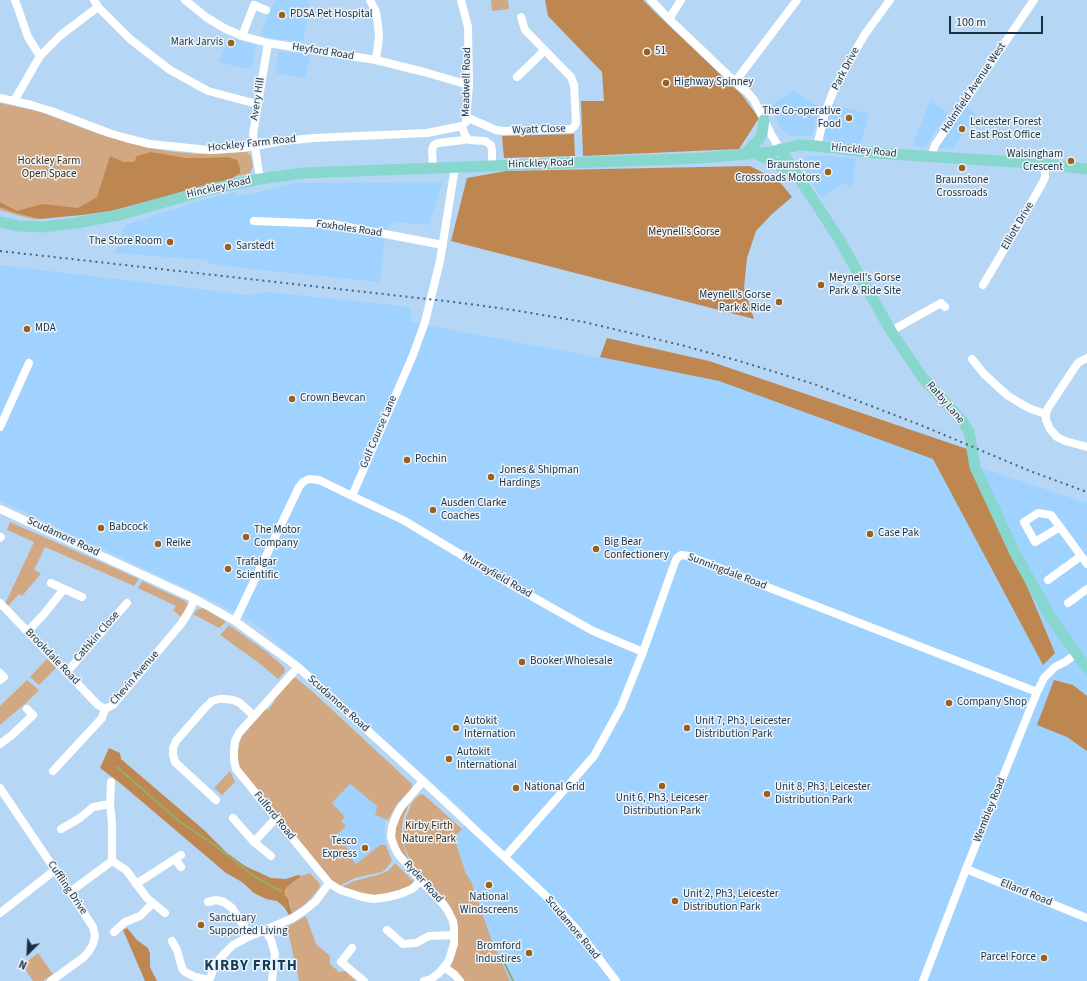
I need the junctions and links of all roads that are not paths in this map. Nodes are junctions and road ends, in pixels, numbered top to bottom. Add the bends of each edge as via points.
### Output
1 (15, 0) edge
2 (185, 0) edge
3 (370, 0) edge
4 (461, 0) edge
5 (651, 0) edge
6 (681, 0) edge
7 (797, 0) edge
8 (890, 0) edge
9 (1034, 0) edge
10 (96, 4) edge
11 (266, 10) dead end
12 (521, 18) dead end
13 (669, 19) junction
14 (242, 36) junction
15 (268, 43) junction
16 (544, 51) junction
17 (40, 56) junction
18 (376, 60) junction
19 (517, 76) dead end
20 (735, 82) junction
21 (469, 85) junction
22 (0, 98) edge
23 (14, 101) junction
24 (257, 104) junction
25 (466, 117) junction
26 (764, 120) junction
27 (462, 126) junction
28 (467, 138) junction
29 (254, 146) junction
30 (817, 146) junction
31 (780, 149) junction
32 (755, 154) junction
33 (744, 155) junction
34 (931, 157) junction
35 (1045, 164) junction
36 (492, 166) junction
37 (433, 167) junction
38 (455, 167) junction
39 (1087, 169) edge
40 (260, 179) junction
41 (808, 192) junction
42 (254, 221) dead end
43 (0, 222) edge
44 (443, 245) junction
45 (982, 285) dead end
46 (945, 307) dead end
47 (891, 331) junction
48 (1087, 358) edge
49 (972, 359) dead end
50 (29, 363) dead end
51 (1046, 414) junction
52 (0, 427) edge
53 (1087, 447) edge
54 (352, 496) junction
55 (0, 508) edge
56 (1060, 527) dead end
57 (1081, 556) junction
58 (1087, 564) edge
59 (1048, 580) dead end
60 (52, 583) dead end
61 (64, 589) junction
62 (1087, 589) edge
63 (82, 597) dead end
64 (196, 599) junction
65 (128, 602) dead end
66 (0, 603) edge
67 (1068, 603) dead end
68 (235, 621) junction
69 (28, 632) junction
70 (642, 652) junction
71 (1076, 654) junction
72 (298, 667) junction
73 (1087, 668) edge
74 (68, 672) junction
75 (0, 673) edge
76 (0, 680) edge
77 (1037, 692) junction
78 (105, 709) junction
79 (30, 712) dead end
80 (254, 716) junction
81 (0, 744) edge
82 (54, 771) dead end
83 (423, 781) junction
84 (110, 782) dead end
85 (0, 788) edge
86 (215, 796) dead end
87 (110, 804) junction
88 (233, 818) dead end
89 (276, 818) junction
90 (61, 829) dead end
91 (254, 842) junction
92 (271, 856) dead end
93 (505, 858) junction
94 (112, 861) junction
95 (181, 867) dead end
96 (966, 869) junction
97 (55, 870) junction
98 (421, 881) junction
99 (329, 883) junction
100 (136, 884) junction
101 (70, 892) junction
102 (208, 902) dead end
103 (153, 903) junction
104 (0, 912) edge
105 (165, 913) dead end
106 (1087, 918) edge
107 (266, 930) junction
108 (387, 930) dead end
109 (114, 932) dead end
110 (454, 936) junction
111 (248, 937) junction
112 (172, 941) dead end
113 (352, 948) dead end
114 (444, 968) junction
115 (51, 981) edge
116 (209, 981) edge
117 (272, 981) edge
118 (364, 981) edge
119 (424, 981) edge
120 (460, 981) edge
121 (616, 981) edge
122 (923, 981) edge

1 - 17 street via 28,37
2 - 14 street, Heyford Road via 206,17
3 - 18 street via 376,12 378,25
4 - 21 street, Meadwell Road via 468,27
5 - 13 street
6 - 13 street
7 - 20 street
8 - 30 street, Park Drive via 865,34 833,92
9 - 34 street, Holmfield Avenue West via 935,145
10 - 17 street
10 - 24 street via 130,39 170,70 208,91
11 - 14 street via 254,5
12 - 16 street, Wyatt Close via 525,30
13 - 20 street
14 - 15 street, Heyford Road
15 - 18 street, Heyford Road
15 - 24 street, Avery Hill
16 - 19 street
16 - 25 street, Wyatt Close via 571,77 574,85 574,127 503,131
17 - 23 street
18 - 21 street, Heyford Road
20 - 26 street via 754,100
21 - 25 street, Meadwell Road
22 - 23 street, Hockley Farm Road
23 - 29 street, Hockley Farm Road via 150,144 209,150
24 - 29 street, Avery Hill
25 - 27 street, Meadwell Road via 466,123
26 - 31 street
26 - 33 main road via 762,134
27 - 28 street, Meadwell Road
27 - 29 street, Hockley Farm Road via 427,133 314,138
28 - 36 street via 485,141 491,145
28 - 37 street via 434,145
29 - 40 street, Avery Hill
30 - 31 main road, Hinckley Road via 799,145
30 - 34 main road, Hinckley Road
31 - 32 main road, Hinckley Road
31 - 41 main road, Ratby Lane
32 - 33 main road, Hinckley Road
32 - 41 main road via 778,164
33 - 36 main road, Hinckley Road
34 - 35 main road, Hinckley Road
35 - 39 main road, Hinckley Road
35 - 45 street, Elliott Drive via 1043,182
36 - 38 main road, Hinckley Road
37 - 38 main road, Hinckley Road
37 - 40 main road, Hinckley Road via 303,173
38 - 44 street, Golf Course Lane
40 - 43 main road, Hinckley Road via 76,224 43,227
41 - 47 main road, Ratby Lane via 839,239
42 - 44 street, Foxholes Road via 332,224
44 - 54 street, Golf Course Lane via 435,284 413,354
46 - 47 street via 941,303
47 - 71 main road, Ratby Lane via 922,377 969,432 975,467 1015,553 1051,618
48 - 51 street via 1075,367
49 - 51 street via 984,374 1007,394 1018,402
50 - 52 street
51 - 53 street via 1050,429 1057,437
54 - 68 street via 319,480 309,479 303,482
54 - 70 street, Murrayfield Road via 403,520 593,631
55 - 64 street, Scudamore Road
56 - 57 street
57 - 58 street
57 - 59 street
60 - 61 street
61 - 63 street
61 - 69 street
62 - 67 street
64 - 68 street, Scudamore Road
64 - 78 street, Chevin Avenue via 181,624 113,705
65 - 74 street, Cathkin Close
66 - 69 street, Brookdale Road
68 - 72 street, Scudamore Road
69 - 74 street, Brookdale Road
70 - 77 street, Sunningdale Road via 675,562 681,555 685,555
70 - 93 street, Sunningdale Road via 621,707 594,756
71 - 73 main road, Ratby Lane
71 - 77 street, Wembley Road via 1055,667 1044,678
72 - 80 street, Fulford Road
72 - 83 street, Scudamore Road
74 - 78 street, Brookdale Road via 98,705
75 - 76 street via 4,677
77 - 96 street, Wembley Road
78 - 82 street, Chevin Avenue via 102,718
79 - 81 street via 12,735
80 - 86 street via 233,700 212,701 176,741 173,748 175,762
80 - 89 street, Fulford Road via 235,741 234,760 236,769
83 - 93 street, Scudamore Road
83 - 98 street, Ryder Road via 401,807 392,827 391,837 398,854
84 - 87 street
85 - 97 street, Cuffling Drive
87 - 90 street via 93,807
87 - 94 street
88 - 91 street
89 - 91 street
89 - 99 street, Fulford Road
91 - 92 street
93 - 121 street, Scudamore Road via 546,896
94 - 100 street via 126,870
94 - 101 street
95 - 100 street via 178,857
96 - 106 street, Elland Road
96 - 122 street, Wembley Road
97 - 101 street, Cuffling Drive
97 - 104 street
98 - 99 street, Fulford Road via 412,889 400,894 374,899 362,898
98 - 110 street, Ryder Road via 448,911 453,921
99 - 107 street via 316,901 305,910
100 - 103 street
101 - 115 street, Cuffling Drive via 93,927 95,936 84,957
102 - 111 street via 216,900 232,908
103 - 105 street
103 - 109 street via 140,916 125,922
107 - 111 street
107 - 117 street via 276,954
108 - 110 street via 403,944 416,943 429,936
110 - 114 street, Ryder Road via 452,952
111 - 116 street via 225,953 218,961
112 - 116 street via 184,972
113 - 118 street via 341,962
114 - 119 street, Ryder Road via 431,979
114 - 120 street

